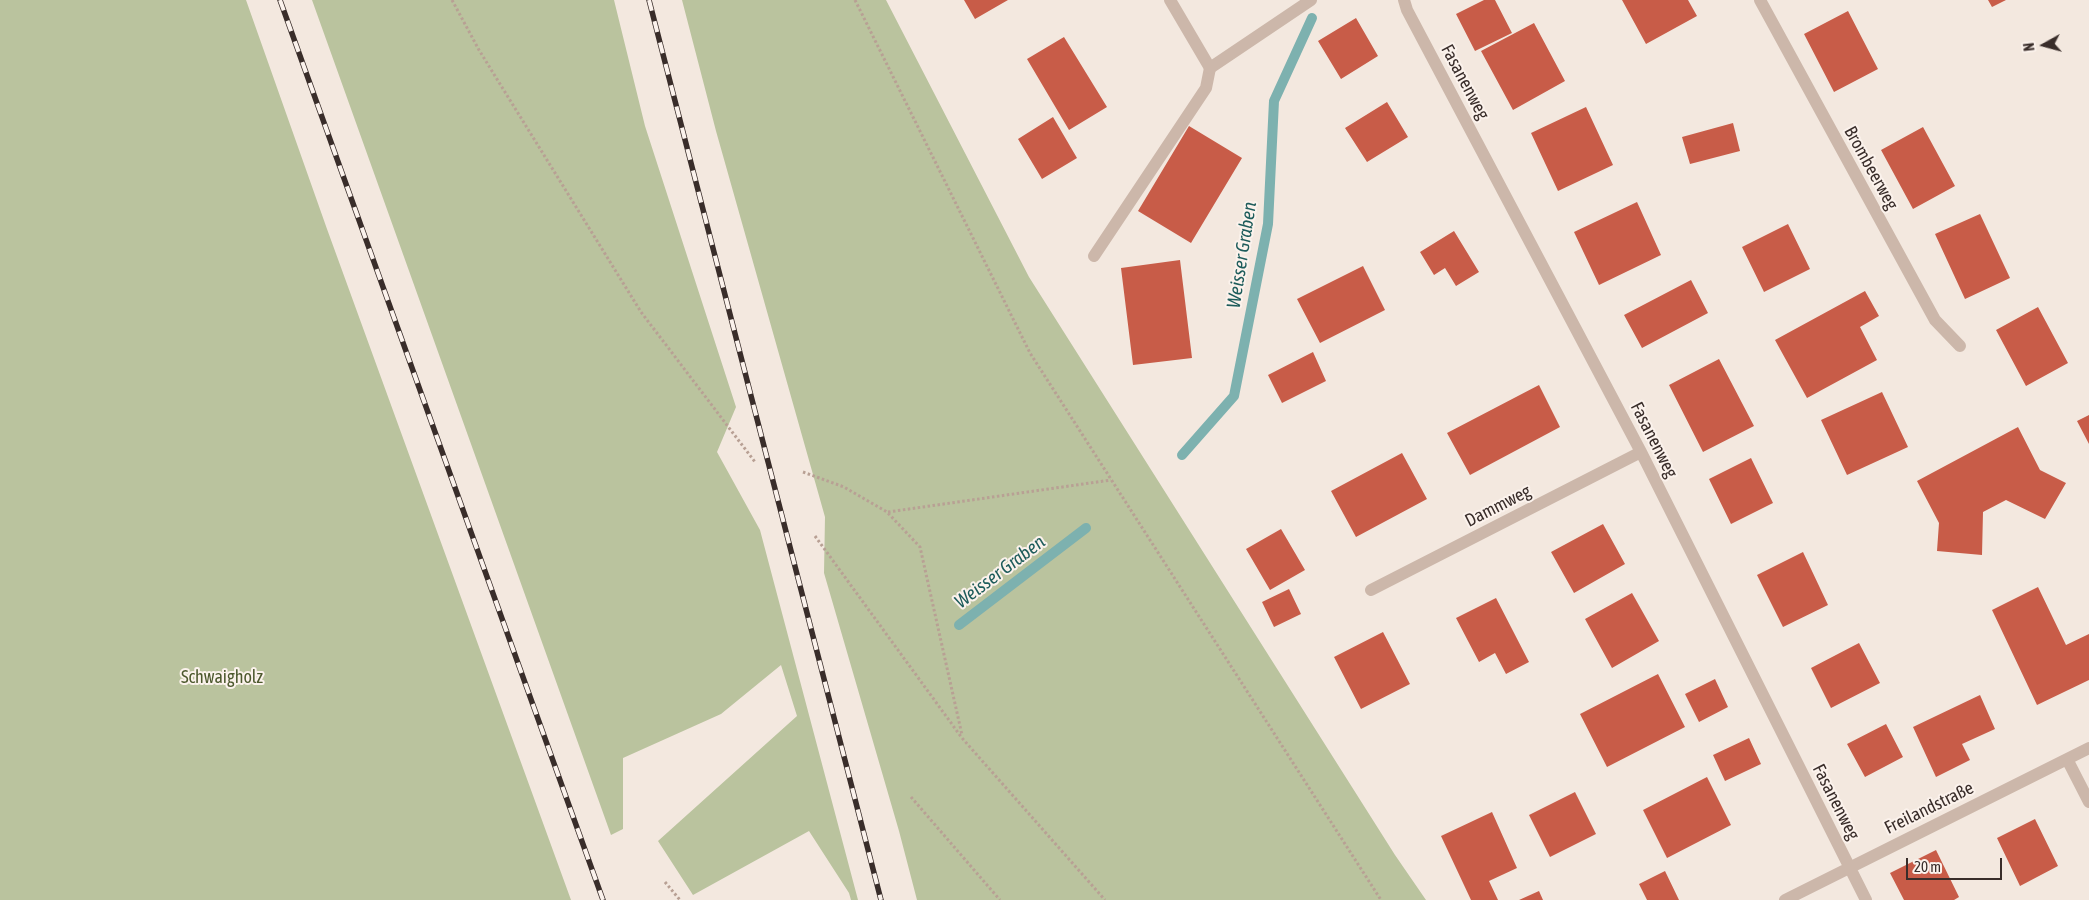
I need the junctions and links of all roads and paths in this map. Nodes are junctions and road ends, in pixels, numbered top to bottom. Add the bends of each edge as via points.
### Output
1 (452, 0) edge
2 (855, 0) edge
3 (1170, 0) edge
4 (1311, 0) edge
5 (1404, 0) edge
6 (1760, 0) edge
7 (1210, 68) junction
8 (1094, 256) dead end
9 (1960, 346) dead end
10 (1641, 452) junction
11 (755, 462) dead end
12 (803, 472) dead end
13 (1112, 480) junction
14 (887, 512) junction
15 (815, 536) dead end
16 (1370, 590) dead end
17 (962, 738) junction
18 (2089, 748) edge
19 (2067, 759) junction
20 (911, 797) dead end
21 (2089, 802) edge
22 (1849, 866) junction
23 (665, 882) dead end
24 (680, 900) edge
25 (1000, 900) edge
26 (1105, 900) edge
27 (1381, 900) edge
28 (1784, 900) edge
29 (1866, 900) edge

1 - 11 path via 484,59 641,312
2 - 13 path via 1030,353
3 - 7 street
4 - 7 street
5 - 10 street, Fasanenweg
6 - 9 street, Brombeerweg via 1935,320
7 - 8 street via 1206,88
10 - 16 street, Dammweg
10 - 22 street, Fasanenweg
12 - 14 path via 844,486
13 - 14 path
13 - 27 path
14 - 17 path via 920,548
15 - 17 path
17 - 26 path
18 - 19 street, Freilandstraße
19 - 21 street
19 - 22 street, Freilandstraße
20 - 25 path
22 - 28 street, Freilandstraße
22 - 29 street, Fasanenweg
23 - 24 path

